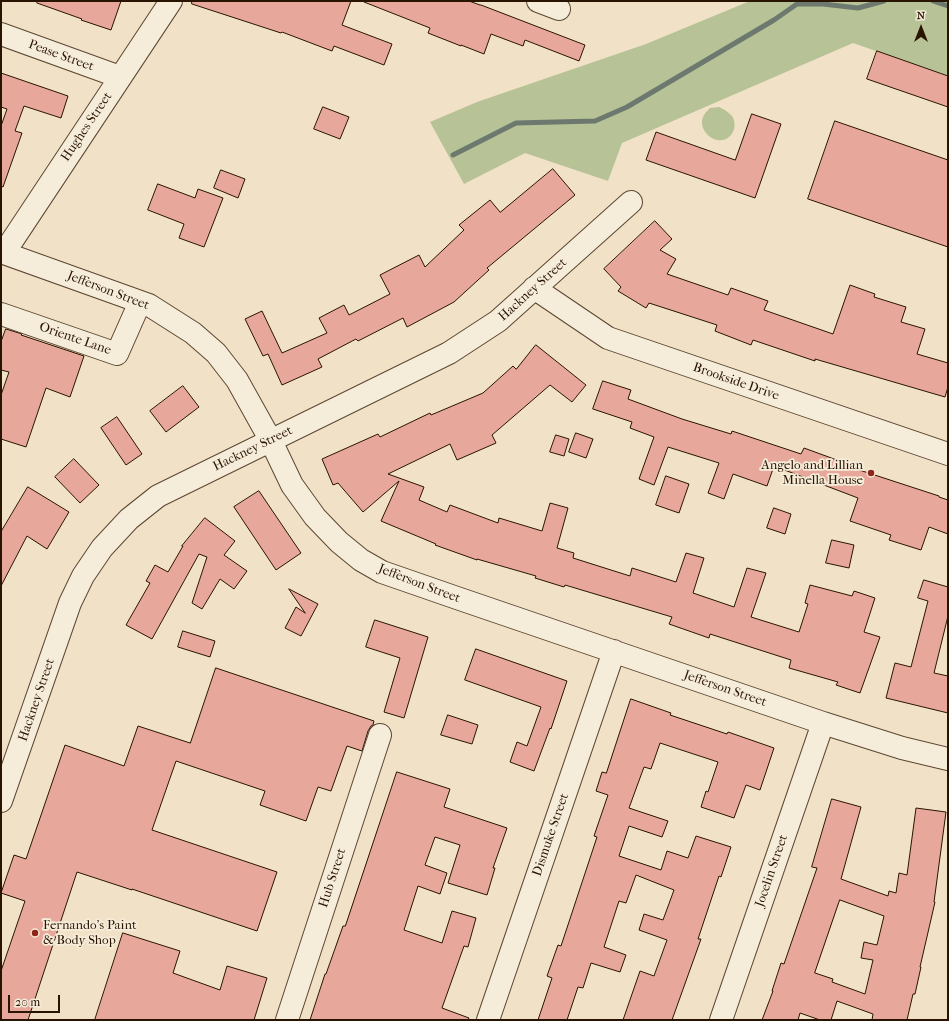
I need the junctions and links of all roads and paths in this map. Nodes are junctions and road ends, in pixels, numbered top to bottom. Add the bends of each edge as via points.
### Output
1 (170, 1) edge
2 (538, 1) edge
3 (559, 9) dead end
4 (1, 34) edge
5 (120, 77) junction
6 (631, 202) dead end
7 (2, 252) edge
8 (534, 288) junction
9 (140, 302) junction
10 (1, 314) edge
11 (271, 441) junction
12 (948, 454) edge
13 (614, 651) junction
14 (823, 723) junction
15 (380, 735) dead end
16 (948, 758) edge
17 (1, 801) edge
18 (287, 1020) edge
19 (488, 1020) edge
20 (721, 1020) edge

1 - 5 street, Hughes Street
2 - 3 street
4 - 5 street, Pease Street
5 - 7 street, Hughes Street
6 - 8 street, Hackney Street
7 - 9 street, Jefferson Street
8 - 11 street, Hackney Street via 498,321 449,353
8 - 12 street, Brookside Drive via 608,338
9 - 10 street, Oriente Lane via 117,354
9 - 11 street, Jefferson Street via 150,305 192,333 216,353 237,380
11 - 13 street, Jefferson Street via 292,485 315,517 339,542 362,560 382,572
11 - 17 street, Hackney Street via 158,496 129,519 102,548 83,576 70,603
13 - 14 street, Jefferson Street
13 - 19 street, Dismuke Street
14 - 16 street, Jefferson Street via 902,748
14 - 20 street, Jocelin Street
15 - 18 street, Hub Street

